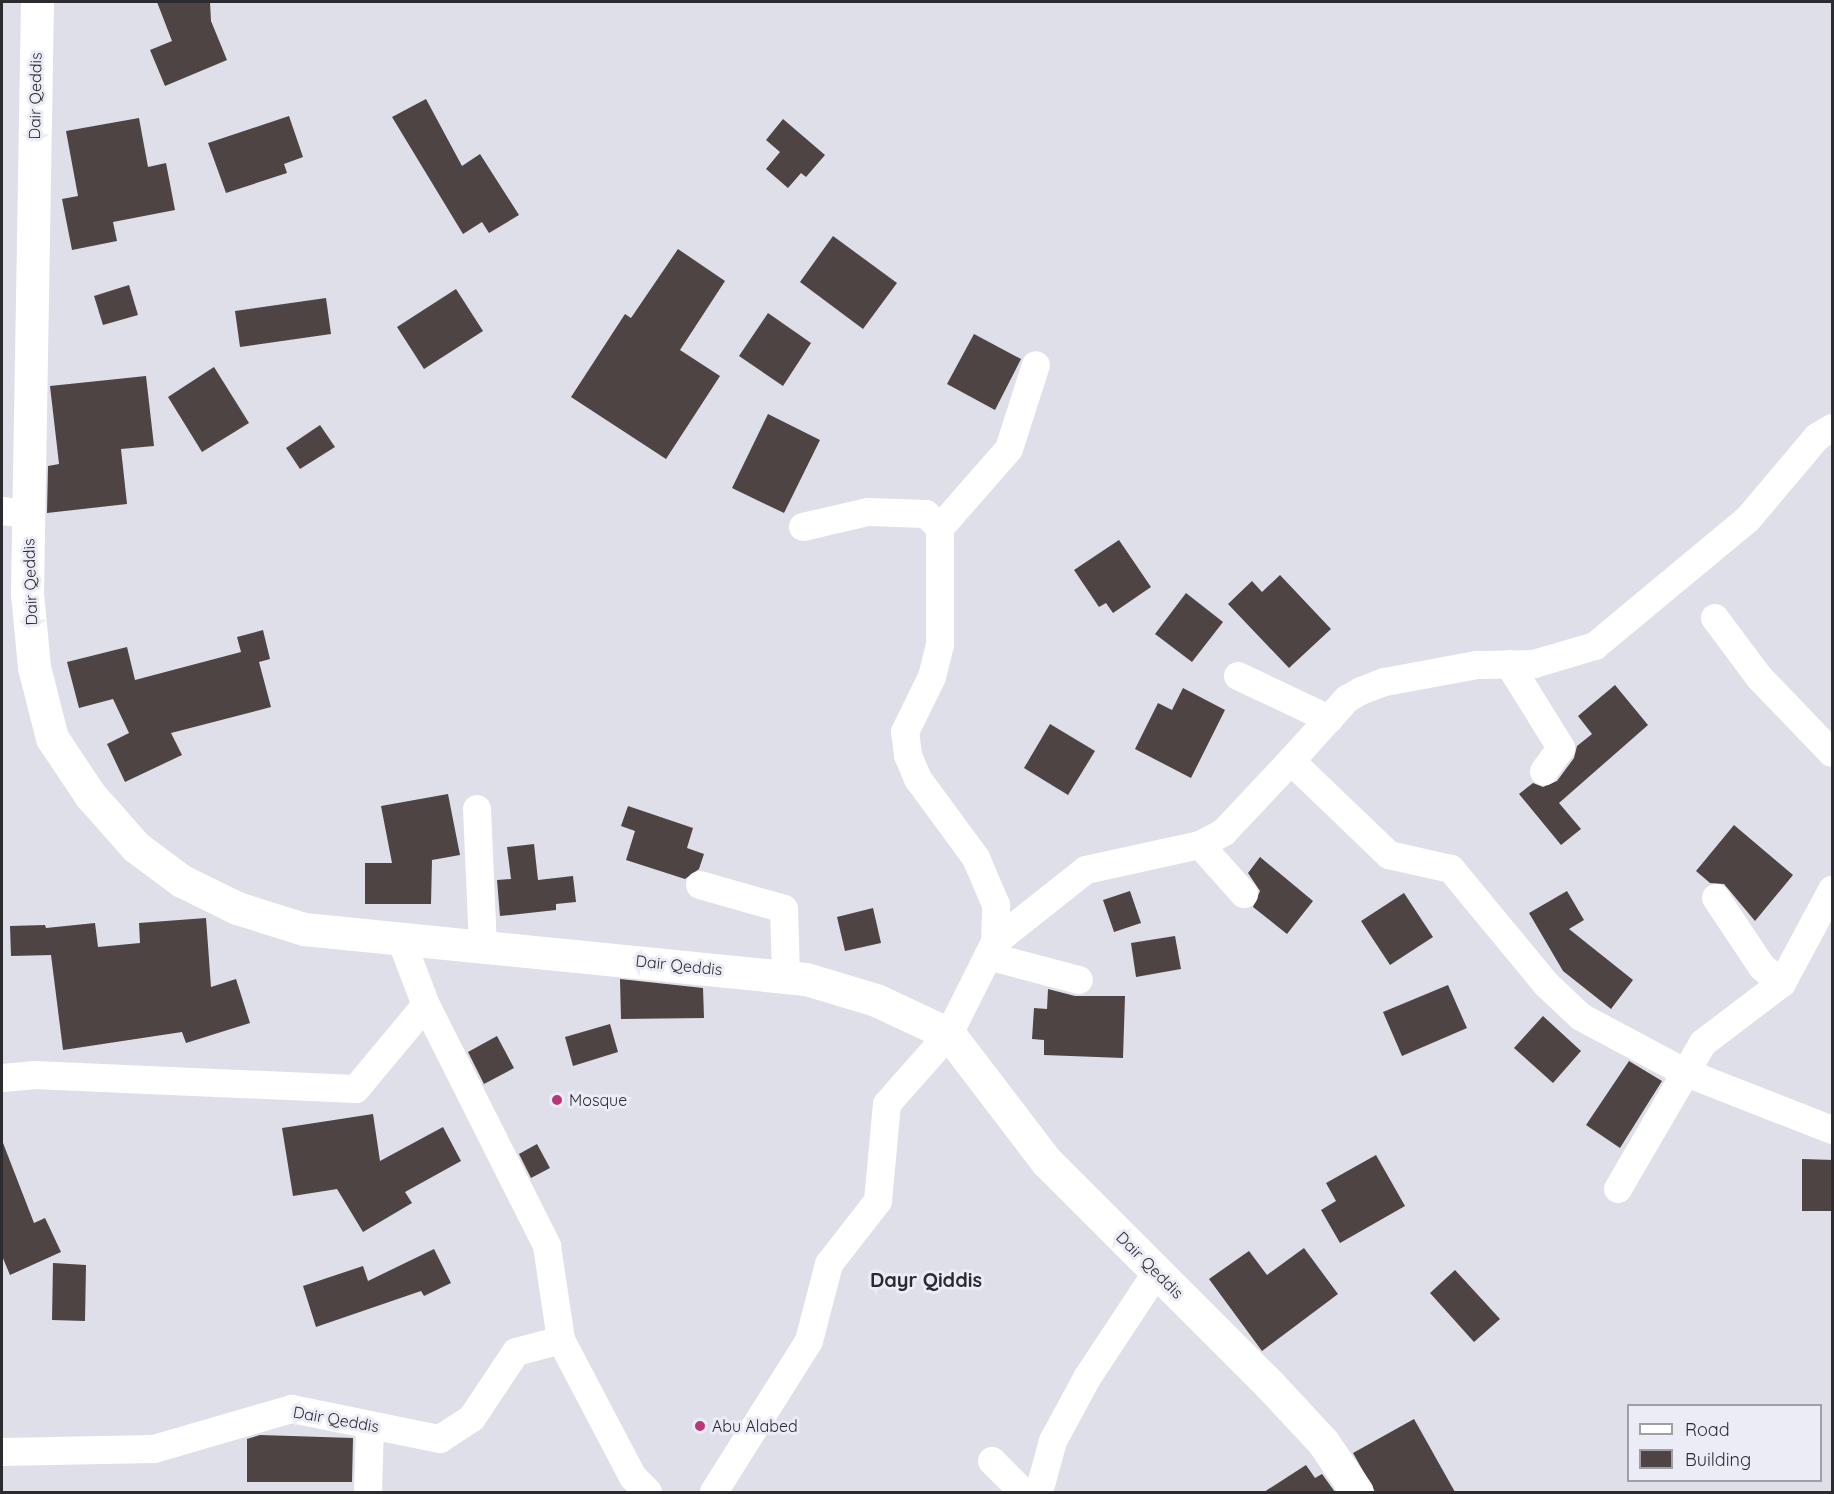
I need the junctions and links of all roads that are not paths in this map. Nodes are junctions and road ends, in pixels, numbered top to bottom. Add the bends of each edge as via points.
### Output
1 (37, 2) edge
2 (1036, 365) dead end
3 (1833, 428) edge
4 (15, 513) edge
5 (803, 527) dead end
6 (940, 528) junction
7 (1715, 618) dead end
8 (1509, 664) junction
9 (1238, 676) dead end
10 (1329, 719) junction
11 (1833, 753) edge
12 (1292, 761) junction
13 (1544, 771) dead end
14 (477, 809) dead end
15 (1200, 846) junction
16 (700, 885) dead end
17 (1833, 890) edge
18 (1244, 894) dead end
19 (1716, 898) dead end
20 (400, 937) junction
21 (483, 945) junction
22 (992, 949) junction
23 (786, 976) junction
24 (1079, 980) dead end
25 (1782, 983) junction
26 (426, 1005) junction
27 (949, 1034) junction
28 (1684, 1072) junction
29 (2, 1078) edge
30 (1833, 1130) edge
31 (1617, 1189) dead end
32 (1157, 1272) junction
33 (561, 1340) junction
34 (370, 1425) junction
35 (2, 1452) edge
36 (992, 1461) dead end
37 (368, 1492) edge
38 (648, 1492) edge
39 (714, 1492) edge
40 (1023, 1492) edge
41 (1039, 1492) edge
42 (1357, 1492) edge

1 - 4 main road, Dair Qeddis
2 - 6 street via 1009,449
3 - 8 street via 1817,437 1748,519 1595,646 1534,664
4 - 20 main road, Dair Qeddis via 34,667 52,738 90,795 136,847 182,881 237,908 304,929
5 - 6 street via 868,512 926,514
6 - 22 street via 940,645 932,677 905,732 908,755 918,779 976,858 996,905
7 - 11 street via 1759,677
8 - 10 street via 1477,665 1385,682 1347,699
8 - 13 street via 1561,748
9 - 10 street
10 - 12 street
12 - 15 street via 1224,832
12 - 28 street via 1389,855 1451,869 1546,984 1581,1017
14 - 21 street
15 - 18 street
15 - 22 street via 1086,870
16 - 23 street via 784,909
17 - 25 street
19 - 25 street via 1762,967
20 - 21 main road, Dair Qeddis
20 - 26 street
21 - 23 main road, Dair Qeddis
22 - 24 street
22 - 27 street
23 - 27 main road, Dair Qeddis via 876,1000
25 - 28 street via 1703,1044
26 - 29 street via 356,1089 34,1075
26 - 33 street via 547,1246
27 - 32 main road, Dair Qeddis via 1047,1162
27 - 39 street via 887,1104 878,1201 829,1264 809,1341
28 - 30 street
28 - 31 street
32 - 41 street via 1087,1378 1053,1441
32 - 42 main road, Dair Qeddis via 1323,1442
33 - 34 street, Dair Qeddis via 516,1352 472,1418 440,1439
33 - 38 street via 633,1477
34 - 35 street, Dair Qeddis via 291,1409 154,1449
34 - 37 street
36 - 40 street

